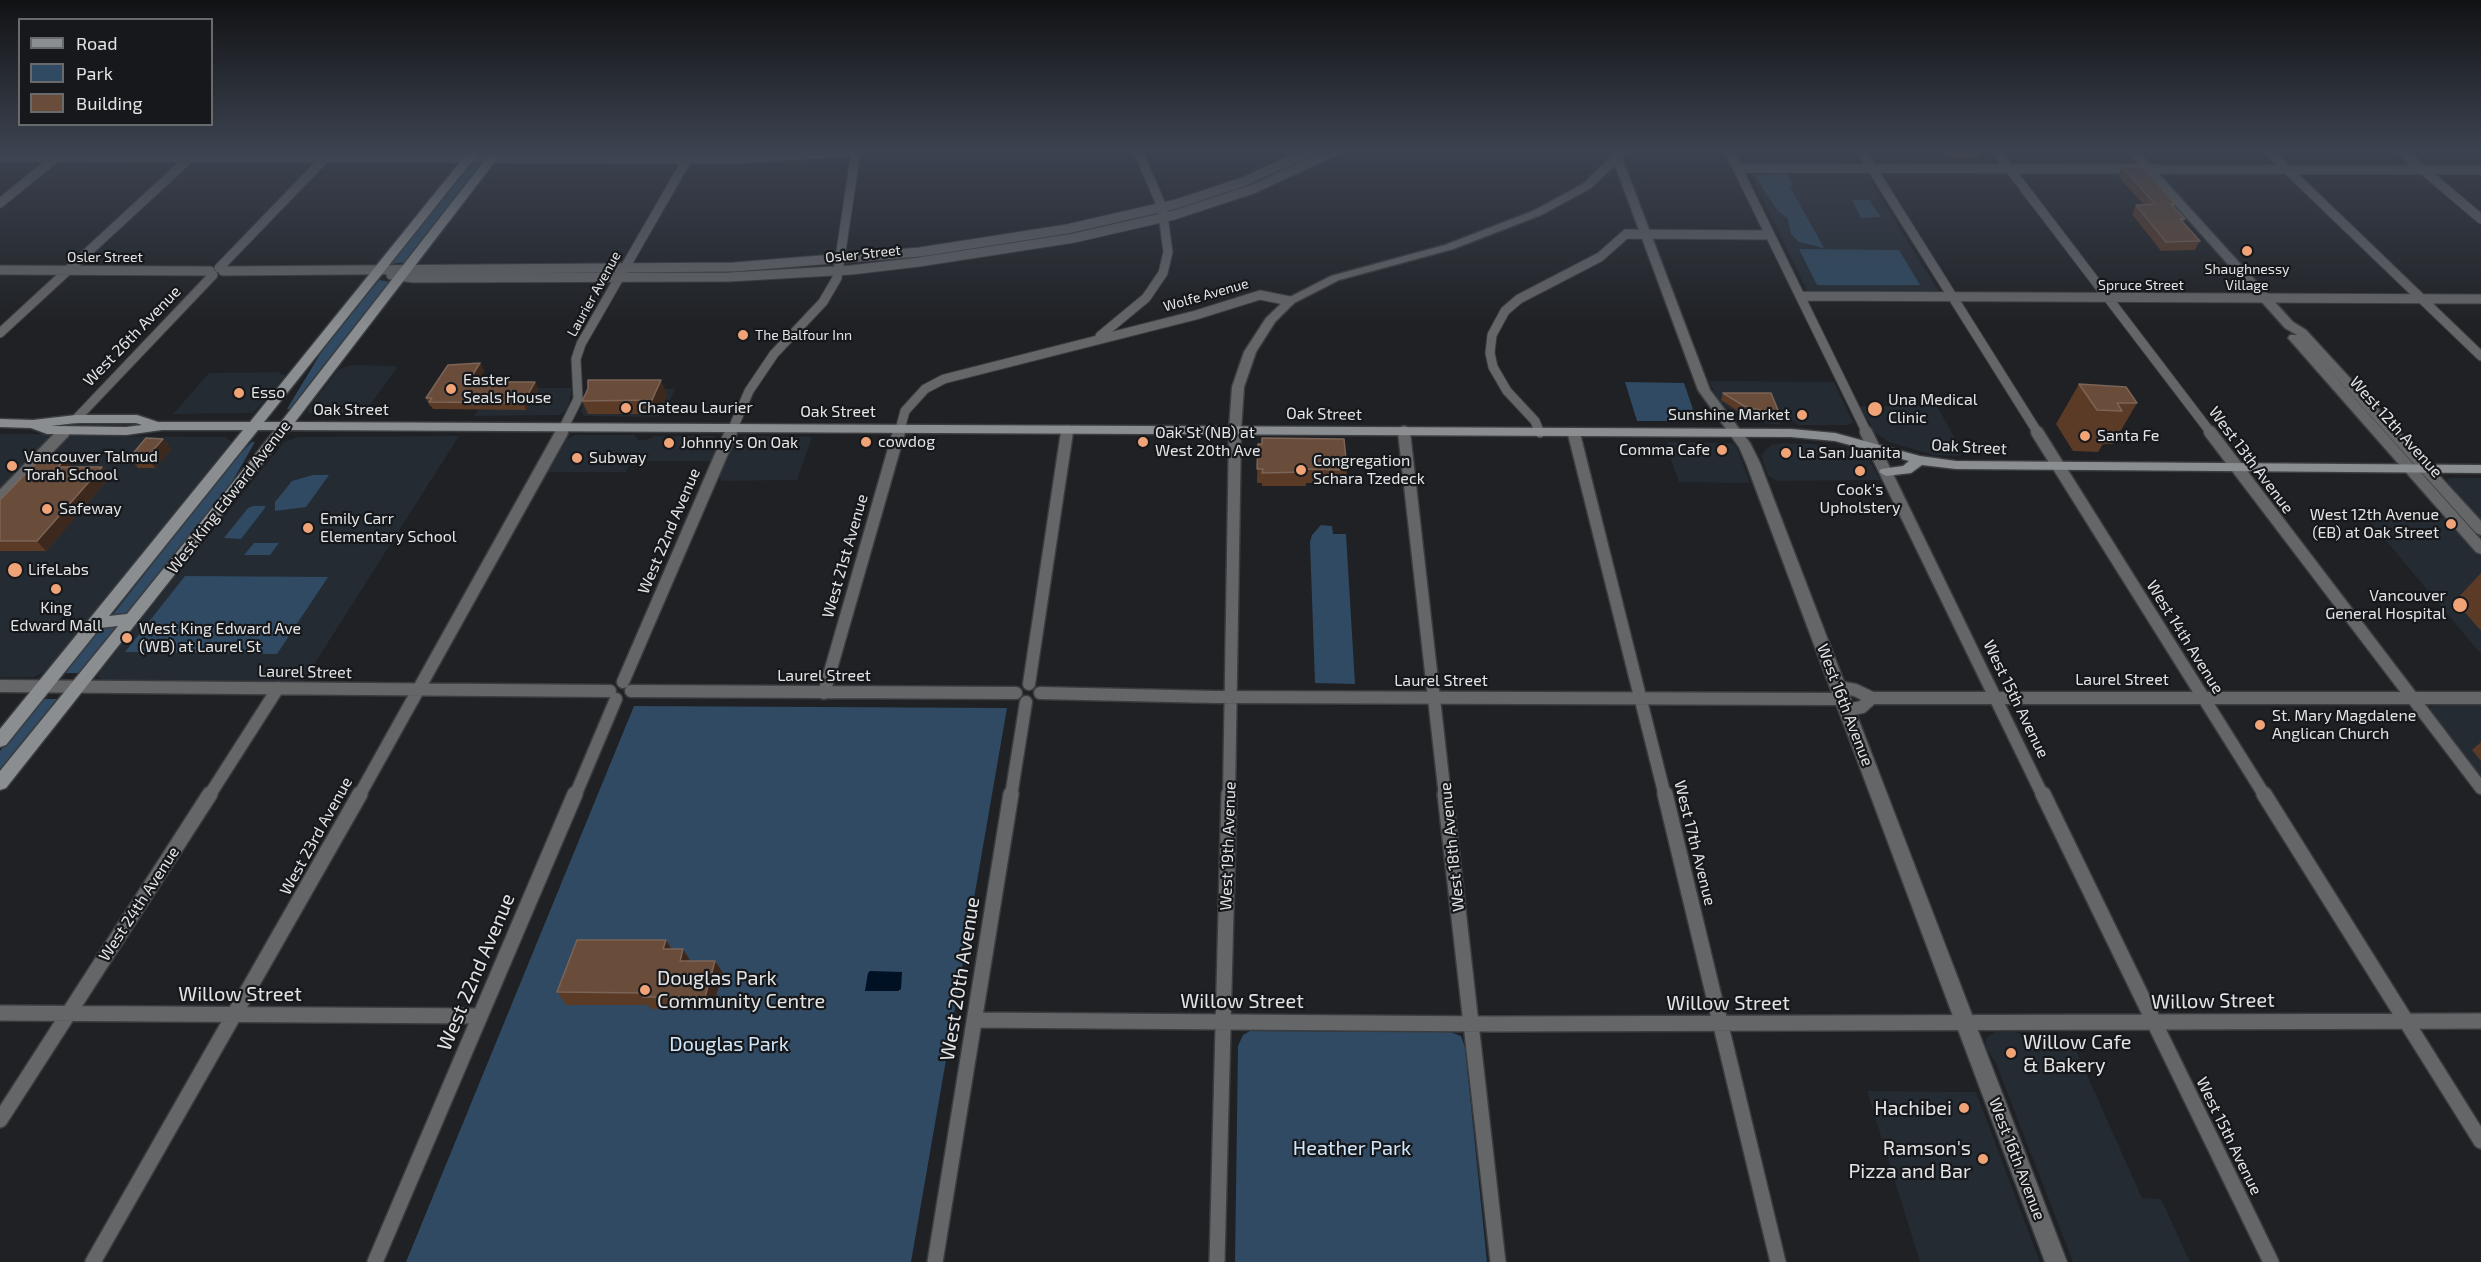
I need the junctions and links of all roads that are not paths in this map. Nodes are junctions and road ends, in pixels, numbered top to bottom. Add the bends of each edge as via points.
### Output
1 (133, 210) edge
2 (274, 210) edge
3 (428, 210) edge
4 (453, 210) edge
5 (658, 210) edge
6 (848, 210) edge
7 (1150, 210) edge
8 (1163, 210) edge
9 (1187, 210) edge
10 (1542, 210) edge
11 (1637, 210) edge
12 (1757, 210) edge
13 (1898, 210) edge
14 (2041, 210) edge
15 (2185, 210) edge
16 (2329, 210) edge
17 (1165, 217) junction
18 (1645, 234) junction
19 (1769, 235) junction
20 (841, 260) junction
21 (408, 268) junction
22 (624, 268) junction
23 (0, 270) edge
24 (67, 271) junction
25 (216, 271) junction
26 (379, 271) junction
27 (839, 271) junction
28 (399, 278) junction
29 (619, 278) junction
30 (1800, 296) junction
31 (1953, 297) junction
32 (2107, 298) junction
33 (2265, 299) junction
34 (2422, 299) junction
35 (2481, 299) edge
36 (1290, 301) junction
37 (2289, 325) junction
38 (0, 333) edge
39 (1095, 340) junction
40 (2481, 356) edge
41 (76, 419) junction
42 (0, 423) edge
43 (33, 424) junction
44 (162, 426) junction
45 (565, 426) junction
46 (253, 427) junction
47 (284, 427) junction
48 (732, 427) junction
49 (899, 429) junction
50 (1067, 430) junction
51 (1235, 430) junction
52 (65, 431) junction
53 (1404, 432) junction
54 (1540, 433) junction
55 (1574, 434) junction
56 (1737, 434) junction
57 (1874, 447) junction
58 (1920, 460) junction
59 (2059, 466) junction
60 (2236, 467) junction
61 (2408, 468) junction
62 (2426, 468) junction
63 (2481, 469) edge
64 (1886, 472) junction
65 (0, 498) edge
66 (2481, 530) edge
67 (2481, 549) edge
68 (132, 620) junction
69 (94, 624) junction
70 (1029, 684) junction
71 (0, 686) edge
72 (44, 686) junction
73 (627, 686) junction
74 (78, 687) junction
75 (278, 688) junction
76 (418, 690) junction
77 (824, 693) junction
78 (1040, 693) junction
79 (613, 695) junction
80 (2203, 696) junction
81 (1232, 697) junction
82 (1436, 697) junction
83 (1641, 697) junction
84 (1021, 698) junction
85 (1842, 698) junction
86 (1872, 698) junction
87 (1995, 698) junction
88 (2412, 698) junction
89 (2481, 698) edge
90 (0, 741) edge
91 (0, 783) edge
92 (2481, 788) edge
93 (0, 1013) edge
94 (68, 1014) junction
95 (235, 1015) junction
96 (480, 1016) junction
97 (974, 1020) junction
98 (2406, 1021) junction
99 (1222, 1022) junction
100 (2481, 1022) edge
101 (1472, 1023) junction
102 (1720, 1023) junction
103 (1966, 1023) junction
104 (2154, 1023) junction
105 (0, 1120) edge
106 (2481, 1140) edge
107 (93, 1262) edge
108 (375, 1262) edge
109 (935, 1262) edge
110 (1217, 1262) edge
111 (1498, 1262) edge
112 (1778, 1262) edge
113 (2056, 1262) edge
114 (2271, 1262) edge

1 - 24 street
2 - 25 street, West 26th Avenue
3 - 26 main road, West King Edward Avenue
4 - 21 main road, West King Edward Avenue
5 - 22 street, Laurier Avenue
6 - 20 street, West 22nd Avenue
7 - 20 street, Osler Street via 996,242
8 - 17 street
9 - 17 street, Osler Street
10 - 36 street via 1449,247 1335,278
11 - 18 street, West 16th Avenue
12 - 19 street, West 15th Avenue
13 - 31 street, West 14th Avenue
14 - 32 street, West 13th Avenue
15 - 33 street, West 12th Avenue
16 - 34 street
17 - 27 street, Osler Street via 985,253
17 - 39 street via 1168,252 1163,273 1146,298
18 - 19 street
18 - 54 street via 1623,236 1600,257 1519,299 1498,323 1492,335 1493,367
18 - 56 street, West 16th Avenue via 1704,390
19 - 30 street, West 15th Avenue
20 - 22 street, Osler Street via 734,267
20 - 27 street, West 22nd Avenue
21 - 22 street, Osler Street
21 - 26 street, Osler Street
21 - 28 main road, West King Edward Avenue
22 - 29 street, Laurier Avenue
23 - 24 street, Osler Street
24 - 25 street, Osler Street
24 - 38 street
25 - 26 street, Osler Street
25 - 41 street, West 26th Avenue
26 - 28 street, Osler Street
26 - 46 main road, West King Edward Avenue
27 - 29 street, Osler Street
27 - 48 street, West 22nd Avenue via 823,302 756,378
28 - 29 street, Osler Street
28 - 47 main road, West King Edward Avenue
29 - 45 street, Laurier Avenue via 578,352 575,367 579,392
30 - 31 street, Spruce Street
30 - 57 street, West 15th Avenue
31 - 32 street, Spruce Street
31 - 59 street, West 14th Avenue
32 - 33 street, Spruce Street
32 - 60 street, West 13th Avenue
33 - 34 street, Spruce Street
33 - 37 street, West 12th Avenue
34 - 35 street, Spruce Street
34 - 40 street
36 - 39 street, Wolfe Avenue via 1260,295
36 - 51 street via 1270,320 1250,352 1238,387
37 - 61 street, West 12th Avenue via 2289,333
37 - 62 street, West 12th Avenue via 2302,333
39 - 49 street, Wolfe Avenue via 930,385 909,404
41 - 43 main road, Oak Street
41 - 44 main road, Oak Street via 137,419
42 - 43 main road, Oak Street
43 - 52 main road, Oak Street
44 - 46 main road, Oak Street
44 - 52 main road, Oak Street via 126,431
45 - 47 main road, Oak Street
45 - 48 main road, Oak Street
45 - 76 street, West 23rd Avenue
46 - 47 main road, Oak Street
46 - 69 main road, West King Edward Avenue
47 - 68 main road, West King Edward Avenue
48 - 49 main road, Oak Street
48 - 73 street, West 22nd Avenue
49 - 50 main road, Oak Street
49 - 77 street, West 21st Avenue
50 - 51 main road, Oak Street
50 - 70 street
51 - 53 main road, Oak Street
51 - 81 street, West 19th Avenue
52 - 65 street
53 - 54 main road, Oak Street
53 - 82 street, West 18th Avenue
54 - 55 main road, Oak Street
55 - 56 main road, Oak Street
55 - 83 street, West 17th Avenue
56 - 57 main road, Oak Street via 1820,434
56 - 85 street, West 16th Avenue via 1755,469
57 - 58 main road, Oak Street
57 - 64 street, West 15th Avenue
58 - 59 main road, Oak Street via 1956,465
58 - 64 main road via 1905,470
59 - 60 main road, Oak Street
59 - 80 street, West 14th Avenue
60 - 61 main road, Oak Street
60 - 88 street, West 13th Avenue
61 - 62 main road, Oak Street
61 - 67 street, West 12th Avenue
62 - 63 main road, Oak Street
62 - 66 street, West 12th Avenue
64 - 87 street, West 15th Avenue
68 - 69 main road
68 - 74 main road, West King Edward Avenue
69 - 72 main road, West King Edward Avenue
70 - 78 street
70 - 84 street via 1020,687
71 - 72 street, Laurel Street
72 - 74 street, Laurel Street
72 - 90 main road, West King Edward Avenue
73 - 77 street, Laurel Street
73 - 79 street via 615,685
74 - 75 street, Laurel Street
74 - 91 main road, West King Edward Avenue
75 - 76 street, Laurel Street
75 - 94 street, West 24th Avenue
76 - 79 street, Laurel Street
76 - 95 street, West 23rd Avenue
77 - 84 street, Laurel Street
78 - 81 street, Laurel Street
78 - 84 street via 1035,699
79 - 96 street, West 22nd Avenue
80 - 87 street, Laurel Street
80 - 88 street, Laurel Street
80 - 98 street, West 14th Avenue
81 - 82 street, Laurel Street
81 - 99 street, West 19th Avenue
82 - 83 street, Laurel Street
82 - 101 street, West 18th Avenue
83 - 85 street, Laurel Street
83 - 102 street, West 17th Avenue
84 - 97 street, West 20th Avenue
85 - 86 street, Laurel Street via 1855,690
85 - 86 street, Laurel Street via 1862,706
85 - 103 street, West 16th Avenue
86 - 87 street, Laurel Street
87 - 104 street, West 15th Avenue
88 - 89 street, Laurel Street
88 - 92 street, West 13th Avenue
93 - 94 street, Willow Street
94 - 95 street, Willow Street
94 - 105 street, West 24th Avenue
95 - 96 street, Willow Street
95 - 107 street, West 23rd Avenue
96 - 108 street, West 22nd Avenue
97 - 99 street, Willow Street
97 - 109 street, West 20th Avenue
98 - 100 street, Willow Street
98 - 104 street, Willow Street
98 - 106 street, West 14th Avenue
99 - 101 street, Willow Street
99 - 110 street, West 19th Avenue
101 - 102 street, Willow Street
101 - 111 street, West 18th Avenue
102 - 103 street, Willow Street
102 - 112 street, West 17th Avenue
103 - 104 street, Willow Street
103 - 113 street, West 16th Avenue
104 - 114 street, West 15th Avenue

